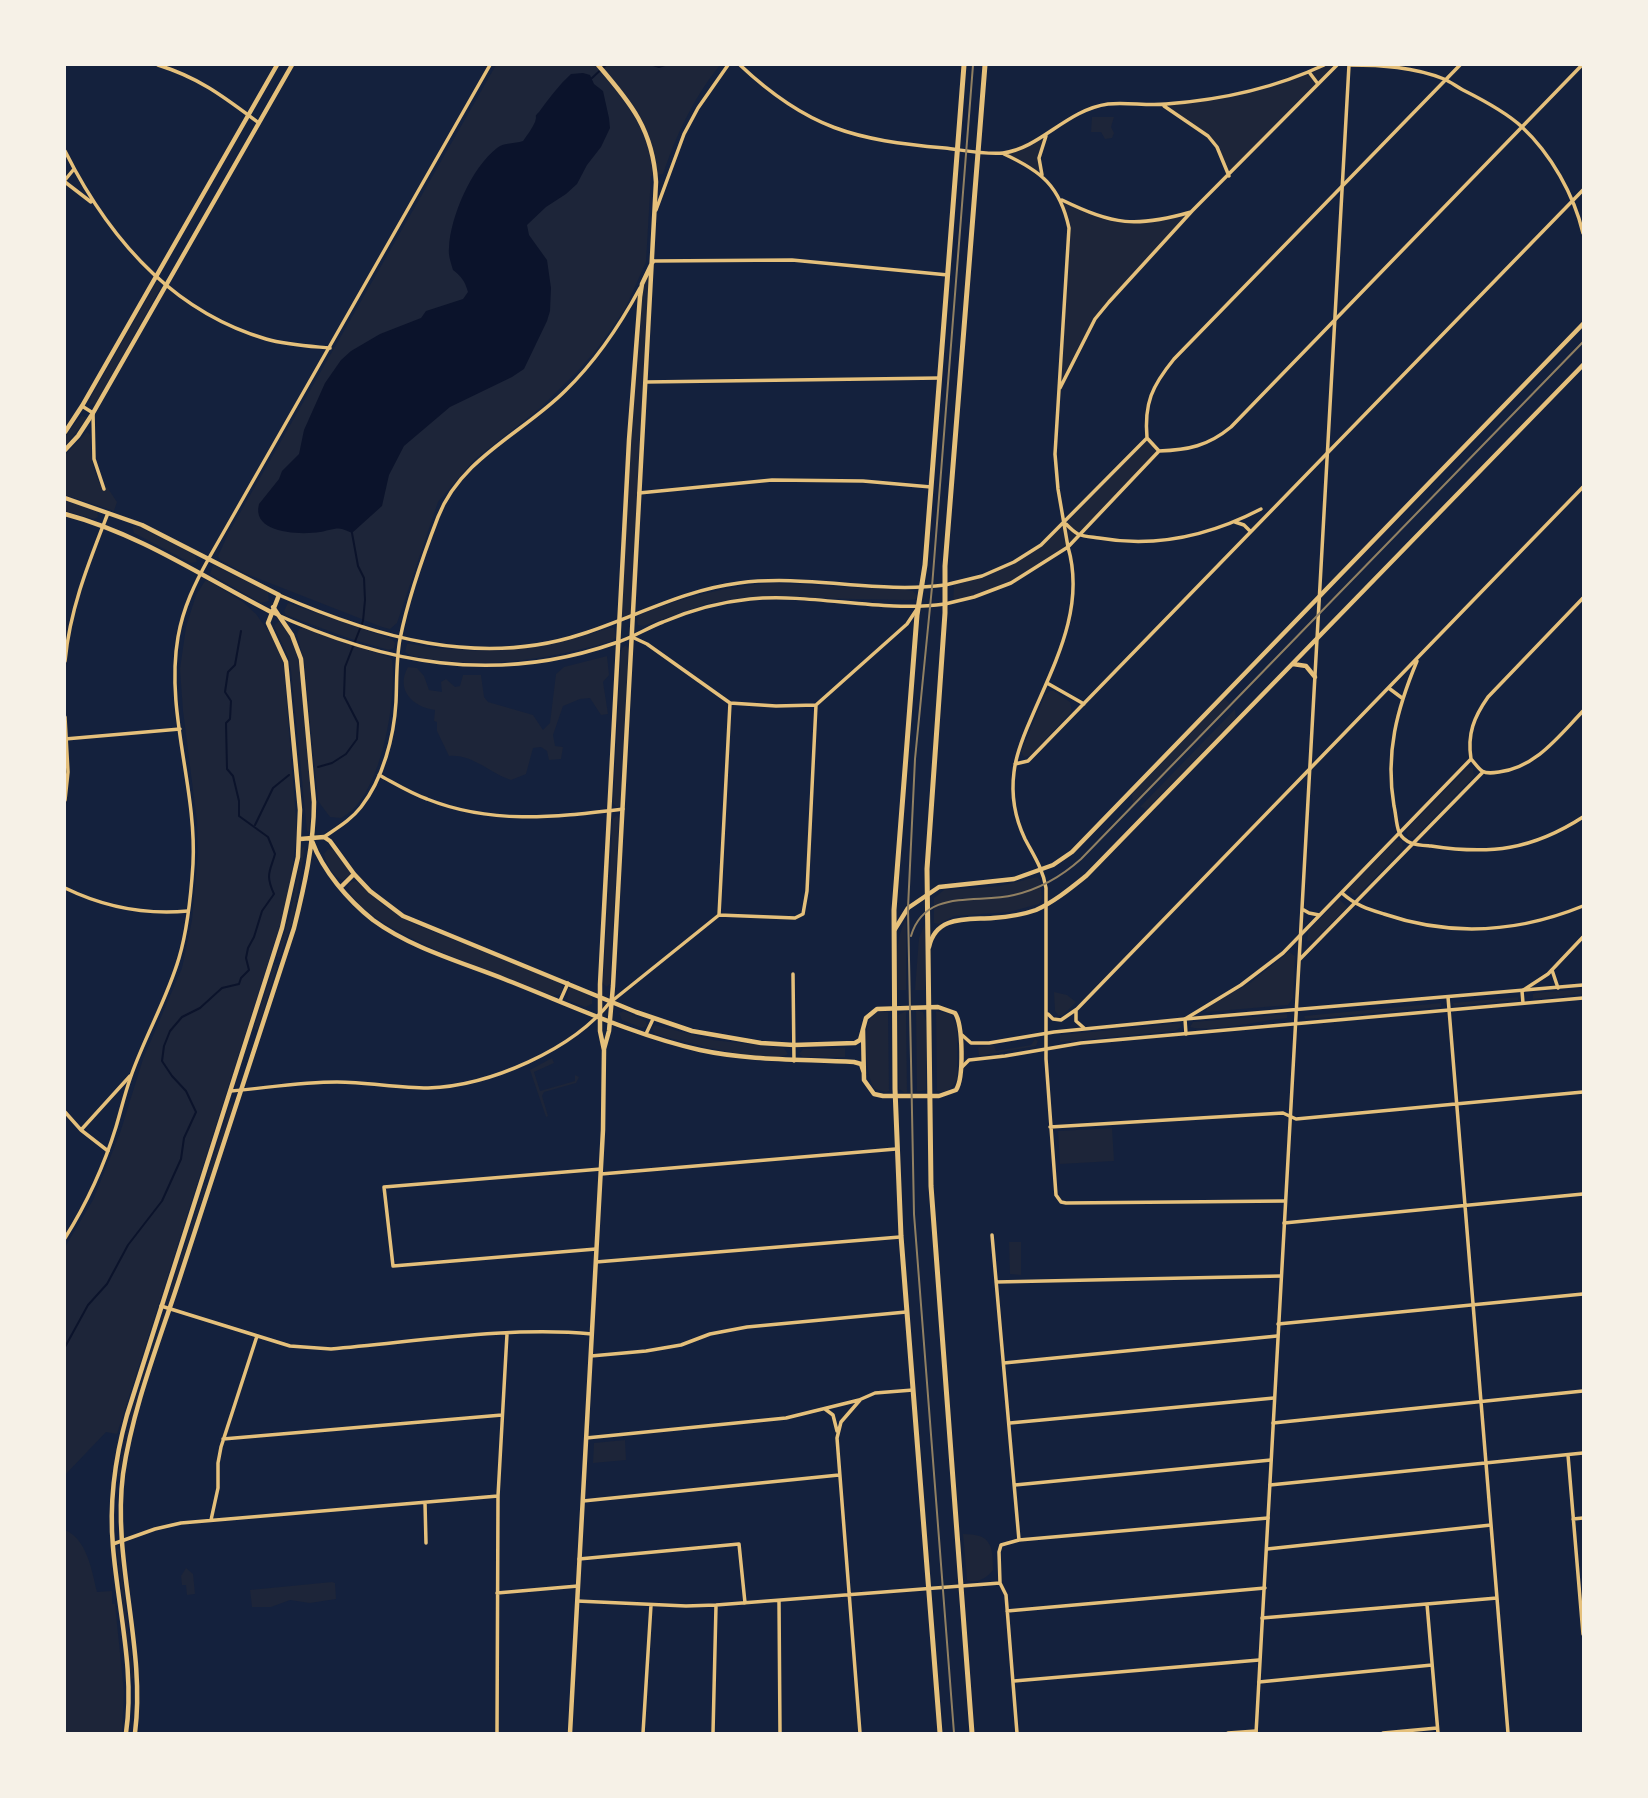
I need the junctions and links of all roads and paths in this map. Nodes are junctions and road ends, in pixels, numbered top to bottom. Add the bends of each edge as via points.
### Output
1 (158, 65) edge
2 (276, 65) edge
3 (292, 65) edge
4 (490, 65) edge
5 (598, 65) edge
6 (727, 65) edge
7 (740, 65) edge
8 (964, 65) edge
9 (985, 65) edge
10 (1324, 65) edge
11 (1337, 65) edge
12 (1349, 65) edge
13 (1460, 65) edge
14 (1582, 65) edge
15 (1309, 72) junction
16 (1446, 80) junction
17 (1318, 84) junction
18 (1163, 105) junction
19 (248, 115) junction
20 (259, 122) junction
21 (1522, 127) junction
22 (1047, 133) junction
23 (958, 149) junction
24 (65, 151) edge
25 (978, 151) junction
26 (1003, 153) junction
27 (74, 169) junction
28 (1229, 176) junction
29 (1043, 177) junction
30 (65, 181) edge
31 (1343, 186) junction
32 (1583, 190) edge
33 (1062, 200) junction
34 (1572, 202) junction
35 (93, 204) junction
36 (1192, 211) junction
37 (656, 212) junction
38 (1583, 233) edge
39 (653, 261) junction
40 (948, 275) junction
41 (156, 276) junction
42 (642, 284) junction
43 (166, 285) junction
44 (1335, 320) junction
45 (1583, 324) edge
46 (638, 327) junction
47 (649, 327) junction
48 (330, 348) junction
49 (1583, 365) edge
50 (940, 378) junction
51 (646, 382) junction
52 (1060, 388) junction
53 (82, 406) junction
54 (93, 413) junction
55 (65, 432) edge
56 (1147, 438) junction
57 (65, 450) edge
58 (1158, 451) junction
59 (1328, 454) junction
60 (931, 487) junction
61 (1583, 487) edge
62 (104, 489) dead end
63 (639, 493) junction
64 (65, 498) edge
65 (1261, 509) dead end
66 (108, 512) junction
67 (65, 514) edge
68 (1064, 522) junction
69 (1235, 522) junction
70 (103, 526) junction
71 (1251, 531) junction
72 (1079, 535) junction
73 (1068, 547) junction
74 (209, 558) junction
75 (200, 574) junction
76 (945, 584) junction
77 (922, 588) junction
78 (279, 595) junction
79 (1319, 597) junction
80 (1583, 598) edge
81 (945, 604) junction
82 (919, 606) junction
83 (272, 610) junction
84 (633, 614) junction
85 (282, 617) junction
86 (619, 621) junction
87 (632, 637) junction
88 (400, 639) junction
89 (1317, 639) junction
90 (617, 643) junction
91 (398, 656) junction
92 (1420, 656) junction
93 (65, 661) edge
94 (1292, 664) junction
95 (1315, 677) junction
96 (1047, 682) junction
97 (1389, 689) junction
98 (1402, 698) junction
99 (730, 703) junction
100 (1083, 704) junction
101 (816, 705) junction
102 (1583, 711) edge
103 (65, 717) edge
104 (180, 729) junction
105 (66, 739) edge
106 (1471, 759) junction
107 (1015, 764) junction
108 (1309, 769) junction
109 (1483, 772) junction
110 (379, 775) junction
111 (65, 800) edge
112 (622, 809) junction
113 (610, 811) junction
114 (1583, 817) edge
115 (1400, 834) junction
116 (324, 837) junction
117 (300, 839) junction
118 (311, 839) junction
119 (1412, 845) junction
120 (1043, 870) junction
121 (354, 874) junction
122 (341, 887) junction
123 (65, 888) edge
124 (927, 893) junction
125 (1342, 893) junction
126 (1046, 904) junction
127 (1354, 904) junction
128 (1583, 906) edge
129 (1302, 909) junction
130 (188, 911) junction
131 (719, 915) junction
132 (1319, 915) junction
133 (893, 931) junction
134 (1301, 934) junction
135 (1583, 937) edge
136 (929, 948) junction
137 (1300, 959) junction
138 (272, 960) junction
139 (282, 964) junction
140 (1552, 970) junction
141 (793, 974) dead end
142 (568, 983) junction
143 (1583, 985) edge
144 (1558, 988) junction
145 (1522, 991) junction
146 (600, 996) junction
147 (1448, 997) junction
148 (1583, 998) edge
149 (560, 1001) junction
150 (611, 1001) junction
151 (1522, 1003) junction
152 (929, 1007) junction
153 (894, 1008) junction
154 (1077, 1009) junction
155 (1297, 1010) junction
156 (1449, 1010) junction
157 (1048, 1014) junction
158 (599, 1016) junction
159 (1185, 1018) junction
160 (653, 1019) junction
161 (610, 1021) junction
162 (1296, 1026) junction
163 (1084, 1028) junction
164 (863, 1030) junction
165 (249, 1032) junction
166 (961, 1033) junction
167 (1047, 1033) junction
168 (646, 1034) junction
169 (1186, 1034) junction
170 (259, 1035) junction
171 (794, 1045) junction
172 (1046, 1049) junction
173 (604, 1050) junction
174 (794, 1061) junction
175 (960, 1070) junction
176 (864, 1073) junction
177 (131, 1074) junction
178 (241, 1090) junction
179 (231, 1091) junction
180 (1583, 1092) edge
181 (895, 1096) junction
182 (930, 1096) junction
183 (1456, 1104) junction
184 (65, 1112) edge
185 (1290, 1117) junction
186 (1050, 1127) junction
187 (81, 1130) junction
188 (896, 1149) junction
189 (108, 1151) junction
190 (601, 1171) junction
191 (202, 1180) junction
192 (211, 1182) junction
193 (1583, 1194) edge
194 (1285, 1201) junction
195 (1465, 1206) junction
196 (1284, 1223) junction
197 (992, 1235) dead end
198 (901, 1237) junction
199 (65, 1238) edge
200 (596, 1249) junction
201 (596, 1262) junction
202 (1281, 1276) junction
203 (996, 1282) junction
204 (1583, 1293) edge
205 (1474, 1304) junction
206 (161, 1306) junction
207 (170, 1309) junction
208 (907, 1312) junction
209 (1278, 1324) junction
210 (507, 1334) junction
211 (592, 1334) junction
212 (257, 1336) junction
213 (1277, 1336) junction
214 (591, 1356) junction
215 (1004, 1363) junction
216 (913, 1390) junction
217 (1583, 1391) edge
218 (1274, 1398) junction
219 (859, 1400) junction
220 (1480, 1401) junction
221 (825, 1409) junction
222 (502, 1415) junction
223 (1010, 1423) junction
224 (1273, 1423) junction
225 (837, 1431) junction
226 (586, 1438) junction
227 (223, 1439) junction
228 (1583, 1453) edge
229 (1568, 1455) junction
230 (1271, 1460) junction
231 (1486, 1464) junction
232 (839, 1475) junction
233 (114, 1480) junction
234 (123, 1480) junction
235 (1015, 1485) junction
236 (1270, 1485) junction
237 (498, 1496) junction
238 (583, 1501) junction
239 (425, 1503) junction
240 (1268, 1518) junction
241 (1583, 1518) edge
242 (1573, 1519) junction
243 (211, 1520) junction
244 (1491, 1525) junction
245 (1019, 1540) junction
246 (121, 1541) junction
247 (426, 1543) dead end
248 (112, 1544) junction
249 (1267, 1549) junction
250 (579, 1559) junction
251 (1000, 1583) junction
252 (578, 1586) junction
253 (959, 1586) junction
254 (1265, 1588) junction
255 (930, 1589) junction
256 (497, 1593) junction
257 (849, 1595) junction
258 (1497, 1598) junction
259 (577, 1601) junction
260 (779, 1601) junction
261 (745, 1603) junction
262 (1427, 1604) junction
263 (651, 1605) junction
264 (716, 1605) junction
265 (1007, 1611) junction
266 (1262, 1618) junction
267 (1583, 1634) edge
268 (1259, 1660) junction
269 (1432, 1665) junction
270 (1013, 1681) junction
271 (137, 1682) junction
272 (1259, 1682) junction
273 (128, 1683) junction
274 (1437, 1731) edge
275 (1256, 1732) edge
276 (126, 1733) edge
277 (135, 1733) edge
278 (497, 1733) edge
279 (569, 1733) edge
280 (643, 1733) edge
281 (713, 1733) edge
282 (780, 1733) edge
283 (860, 1733) edge
284 (940, 1733) edge
285 (972, 1733) edge
286 (1017, 1733) edge
287 (1228, 1733) edge
288 (1383, 1733) edge
289 (1508, 1733) edge

1 - 19 street via 213,88
2 - 19 main road
3 - 20 main road
4 - 48 street
5 - 37 main road via 636,112 649,138
6 - 37 street via 684,134
7 - 23 street via 773,95 825,125 888,143
8 - 23 main road
9 - 25 main road
10 - 15 street
11 - 17 street
12 - 16 street via 1408,69
12 - 31 street
13 - 16 street
14 - 21 street
15 - 17 street
15 - 18 street via 1247,92
16 - 21 street
16 - 31 street
17 - 28 street
18 - 22 street via 1097,106 1071,116
18 - 28 street via 1208,136
19 - 20 street
19 - 41 main road
20 - 43 main road
21 - 34 street via 1549,160
21 - 44 street
22 - 26 street
22 - 29 street via 1039,158
23 - 25 street
23 - 40 main road
24 - 27 street
25 - 26 street
25 - 76 main road
26 - 29 street
27 - 30 street
27 - 35 street
28 - 36 street
29 - 33 street
30 - 35 street
31 - 44 street
31 - 56 street via 1157,379 1145,417
32 - 34 street
33 - 36 street via 1119,222 1153,222
33 - 52 street via 1070,237
34 - 38 street
34 - 59 street
35 - 41 street
36 - 52 street via 1095,319
37 - 39 main road
39 - 40 street via 792,260
39 - 42 main road
39 - 47 main road
40 - 50 main road
41 - 43 street
41 - 53 main road
42 - 46 main road
42 - 88 street via 613,332 566,391 482,457 447,500
43 - 48 street via 206,315 235,328 294,345
43 - 54 main road
44 - 58 street via 1217,439 1183,450
44 - 59 street
45 - 79 main road
46 - 47 main road
46 - 86 main road
47 - 51 main road
48 - 74 street
49 - 89 main road
50 - 51 street
50 - 60 main road
51 - 63 main road
52 - 68 street via 1055,454
53 - 54 street
53 - 55 main road
54 - 57 main road
54 - 62 street via 94,459
56 - 58 street
56 - 68 street
58 - 72 street
59 - 71 street
59 - 79 street
60 - 63 street via 853,480 772,480
60 - 77 main road
61 - 92 street
63 - 84 main road
64 - 66 main road
65 - 69 street
66 - 70 street
66 - 74 main road
67 - 70 main road
68 - 72 street
68 - 73 street
68 - 76 street via 1041,545 1014,562 982,576
69 - 71 street
69 - 72 street via 1143,542
70 - 75 main road
70 - 93 street via 83,574
71 - 100 street
72 - 73 street
73 - 81 street via 1011,583
73 - 96 street via 1073,573 1069,620
74 - 75 street
74 - 78 main road
75 - 83 main road
75 - 104 street via 178,635 175,688
76 - 77 street
76 - 81 main road
77 - 82 main road
77 - 84 street via 800,580 753,582 699,591
78 - 83 main road
78 - 88 street
79 - 89 street
79 - 120 main road via 1072,852
80 - 106 street via 1478,711 1471,729
81 - 82 street
81 - 124 main road
82 - 87 street via 750,599 694,610
82 - 101 street via 907,624
82 - 133 main road
83 - 85 main road
83 - 117 main road via 268,623 282,650 288,676
84 - 86 street
84 - 87 main road
85 - 91 street
85 - 118 main road via 303,668 314,802
86 - 88 street via 567,639 512,648 459,648
86 - 90 main road
87 - 90 street
87 - 99 street
87 - 112 main road
88 - 91 street
89 - 94 main road
89 - 95 street
90 - 91 street via 509,666 451,666
90 - 113 main road
91 - 110 street via 394,723
92 - 97 street
92 - 98 street
94 - 95 main road via 1302,664
94 - 126 main road via 1096,866
95 - 108 street
96 - 100 street
96 - 107 street
97 - 98 street
97 - 108 street
98 - 115 street via 1390,751
99 - 101 street
99 - 131 street
100 - 107 street via 1028,761
101 - 131 street via 806,908 795,918
102 - 109 street via 1527,764
103 - 105 street
104 - 105 street
104 - 130 street via 192,822
105 - 111 street
106 - 109 street
106 - 115 street
107 - 120 street via 1018,820
108 - 129 street
108 - 154 street
109 - 119 street
110 - 113 street via 427,799 483,815 556,817
110 - 116 street via 360,808
112 - 113 street
112 - 150 main road
113 - 146 main road
114 - 119 street via 1547,836 1492,851
115 - 119 street
115 - 125 street
116 - 118 main road
116 - 121 main road
117 - 118 main road
117 - 138 main road via 289,903
118 - 122 main road via 318,859
118 - 139 main road via 300,904
119 - 127 street
120 - 124 main road via 994,883 944,886
120 - 126 street
121 - 122 main road
121 - 142 main road via 403,916
122 - 149 main road via 393,932
123 - 130 street via 130,910
124 - 133 main road via 908,908
124 - 136 main road
125 - 127 street
125 - 132 street
126 - 136 main road via 1005,917 953,920 937,931
126 - 157 street
127 - 128 street via 1431,927 1460,929 1508,928
127 - 137 street
129 - 132 street
129 - 134 street
130 - 177 street via 179,958
131 - 150 street
132 - 134 street
133 - 153 main road
134 - 137 street
134 - 159 street via 1241,985
135 - 140 street
136 - 152 main road
137 - 155 street
138 - 139 street
138 - 165 main road
139 - 170 main road
140 - 144 street
140 - 145 street
141 - 171 street
142 - 146 main road
142 - 149 street
143 - 144 street
144 - 145 street
145 - 147 street
145 - 151 street
146 - 150 main road
146 - 158 main road
147 - 155 street
147 - 156 street
148 - 151 street
149 - 158 main road
150 - 158 street
150 - 160 main road
150 - 161 main road
151 - 156 street
152 - 153 main road
152 - 166 main road via 955,1013
152 - 182 main road
153 - 164 main road via 873,1011
153 - 181 main road
154 - 157 street via 1061,1020
154 - 163 street via 1076,1021
155 - 159 street
155 - 162 street
156 - 162 street
156 - 183 street
157 - 167 street
158 - 161 main road
158 - 173 main road
158 - 178 street via 528,1062 472,1082 429,1088 309,1082
159 - 163 street
159 - 169 street
160 - 168 street
160 - 171 main road via 719,1038
161 - 168 main road
161 - 173 main road
162 - 169 street
162 - 185 street
163 - 167 street
164 - 171 main road via 855,1043
164 - 176 main road
165 - 170 main road
165 - 179 main road
166 - 167 street via 967,1041 977,1043
166 - 175 main road
167 - 172 street
168 - 174 main road via 700,1050
169 - 172 street
170 - 178 main road
171 - 174 street
172 - 175 street via 970,1060
172 - 186 street
173 - 190 main road
174 - 176 main road via 854,1062 861,1064
175 - 182 main road via 956,1090
176 - 181 main road via 866,1086 874,1094
177 - 187 street
177 - 189 street
178 - 179 street
178 - 192 main road
179 - 191 main road
180 - 183 street
181 - 182 main road
181 - 188 main road
182 - 253 main road via 932,1197
183 - 185 street
183 - 195 street
184 - 187 street
185 - 186 street via 1283,1113
185 - 194 street
186 - 194 street via 1054,1179 1058,1198 1066,1203
187 - 189 street
188 - 190 street
188 - 198 main road
189 - 199 street
190 - 200 main road
190 - 200 street via 384,1187 393,1266
191 - 192 main road
191 - 206 main road
192 - 207 main road
193 - 195 street
194 - 196 street
195 - 196 street
195 - 205 street
196 - 202 street
197 - 203 street
198 - 201 street
198 - 208 main road
200 - 201 main road
201 - 211 main road
202 - 203 street
202 - 209 street
203 - 215 street
204 - 205 street
205 - 209 street
205 - 220 street
206 - 207 street
206 - 233 main road via 122,1432
207 - 212 street
207 - 234 main road via 131,1434
208 - 214 street via 747,1327 664,1348
208 - 216 main road
209 - 213 street
210 - 211 street
210 - 212 street via 331,1349 290,1346
210 - 222 street
211 - 214 main road
212 - 227 street
213 - 215 street
213 - 218 street
214 - 226 main road
215 - 223 street
216 - 219 street via 875,1393
216 - 255 main road
217 - 220 street
218 - 223 street
218 - 224 street
219 - 221 street
219 - 225 street
220 - 224 street
220 - 231 street
221 - 225 street via 833,1415
221 - 226 street via 786,1418
222 - 227 street
222 - 237 street
223 - 235 street
224 - 230 street
225 - 232 street
226 - 238 main road
227 - 243 street
228 - 229 street
229 - 231 street
229 - 242 street
230 - 235 street
230 - 236 street
231 - 236 street
231 - 244 street
232 - 238 street
232 - 257 street
233 - 234 main road
233 - 248 main road
234 - 246 main road
235 - 245 street
236 - 240 street
237 - 239 street
237 - 256 street
238 - 250 main road
239 - 243 street
239 - 247 street
240 - 245 street
240 - 249 street
241 - 242 street
242 - 267 street
243 - 246 street via 164,1527
244 - 249 street
244 - 258 street
245 - 251 street via 1007,1541 999,1548
246 - 248 street
246 - 271 main road
248 - 273 main road
249 - 254 street
250 - 252 main road
250 - 261 street via 739,1544
251 - 253 street
251 - 265 street
252 - 256 street
252 - 259 main road
253 - 255 street
253 - 285 main road
254 - 265 street
254 - 266 street
255 - 257 street
255 - 284 main road
256 - 278 street
257 - 260 street
257 - 283 street
258 - 262 street
258 - 289 street
259 - 263 street
259 - 279 main road
260 - 261 street
260 - 282 street
261 - 264 street
262 - 266 street
262 - 269 street
263 - 264 street
263 - 280 street
264 - 281 street
265 - 270 street
266 - 268 street
268 - 270 street
268 - 272 street
269 - 272 street
269 - 274 street
270 - 286 street
271 - 273 main road
271 - 277 main road
272 - 275 street
273 - 276 main road
274 - 288 street
275 - 287 street

